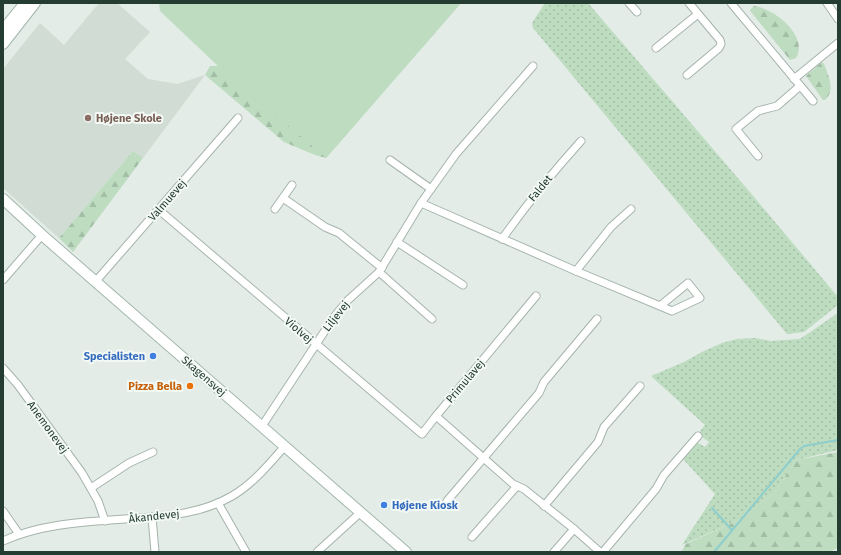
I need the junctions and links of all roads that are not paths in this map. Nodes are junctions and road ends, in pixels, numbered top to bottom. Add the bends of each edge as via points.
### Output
1 (25, 3) edge
2 (36, 3) edge
3 (629, 3) edge
4 (689, 3) edge
5 (731, 3) edge
6 (827, 3) edge
7 (637, 12) dead end
8 (698, 14) junction
9 (838, 19) edge
10 (3, 30) edge
11 (838, 43) edge
12 (3, 44) edge
13 (656, 48) dead end
14 (533, 66) dead end
15 (687, 75) dead end
16 (794, 78) junction
17 (800, 86) junction
18 (813, 101) dead end
19 (238, 118) dead end
20 (581, 141) dead end
21 (758, 156) dead end
22 (390, 160) dead end
23 (292, 185) dead end
24 (431, 189) junction
25 (283, 198) junction
26 (3, 199) edge
27 (421, 203) junction
28 (275, 209) dead end
29 (631, 209) dead end
30 (159, 210) junction
31 (42, 235) junction
32 (502, 239) junction
33 (397, 242) junction
34 (380, 270) junction
35 (576, 271) junction
36 (3, 280) edge
37 (96, 281) junction
38 (463, 285) dead end
39 (536, 296) dead end
40 (660, 306) junction
41 (432, 319) dead end
42 (597, 319) dead end
43 (315, 344) junction
44 (3, 368) edge
45 (640, 386) dead end
46 (436, 416) junction
47 (262, 426) junction
48 (698, 436) dead end
49 (285, 446) junction
50 (153, 452) dead end
51 (484, 459) junction
52 (517, 486) junction
53 (91, 488) junction
54 (447, 501) dead end
55 (218, 503) junction
56 (544, 506) junction
57 (3, 511) edge
58 (361, 512) junction
59 (152, 517) junction
60 (105, 521) junction
61 (574, 529) junction
62 (19, 534) junction
63 (472, 537) dead end
64 (3, 541) edge
65 (155, 552) edge
66 (246, 552) edge
67 (317, 552) edge
68 (406, 552) edge
69 (554, 552) edge
70 (601, 552) edge

1 - 10 street
2 - 12 street
3 - 7 street
4 - 8 street
5 - 16 street
6 - 9 street
8 - 13 street
8 - 15 street via 721,44
11 - 16 street
14 - 24 street, Liljevej via 456,154
16 - 17 street
17 - 18 street
17 - 21 street via 777,106 758,111 736,129
19 - 30 street, Valmuevej
20 - 32 street, Faldet via 552,173
22 - 24 street
23 - 25 street
24 - 27 street, Liljevej
25 - 28 street
25 - 34 street via 325,227 339,233
26 - 31 street, Skagensvej
27 - 32 street
27 - 33 street, Liljevej
29 - 35 street via 611,228
30 - 37 street, Valmuevej
30 - 43 street, Violvej
31 - 36 street
31 - 37 street, Skagensvej
32 - 35 street
33 - 34 street, Liljevej
33 - 38 street
34 - 41 street
34 - 43 street, Liljevej via 347,301
35 - 40 street
37 - 47 street, Skagensvej
39 - 46 street, Primulavej
40 - 40 street via 672,311 700,298 688,283
42 - 51 street
43 - 46 street, Violvej via 422,434
43 - 47 street, Liljevej
44 - 53 street, Anemonevej
45 - 56 street via 604,427 598,442
46 - 51 street
47 - 49 street, Skagensvej
48 - 70 street via 664,475 656,490
49 - 55 street, Åkandevej via 246,487
49 - 58 street, Skagensvej
50 - 53 street via 129,463
51 - 52 street
51 - 54 street
52 - 56 street
52 - 63 street
53 - 60 street, Anemonevej
55 - 59 street, Åkandevej via 190,512
55 - 66 street
56 - 61 street
57 - 62 street
58 - 67 street
58 - 68 street, Skagensvej
59 - 60 street, Åkandevej
59 - 65 street
60 - 62 street, Åkandevej via 58,525
61 - 69 street
61 - 70 street
62 - 64 street, Åkandevej

